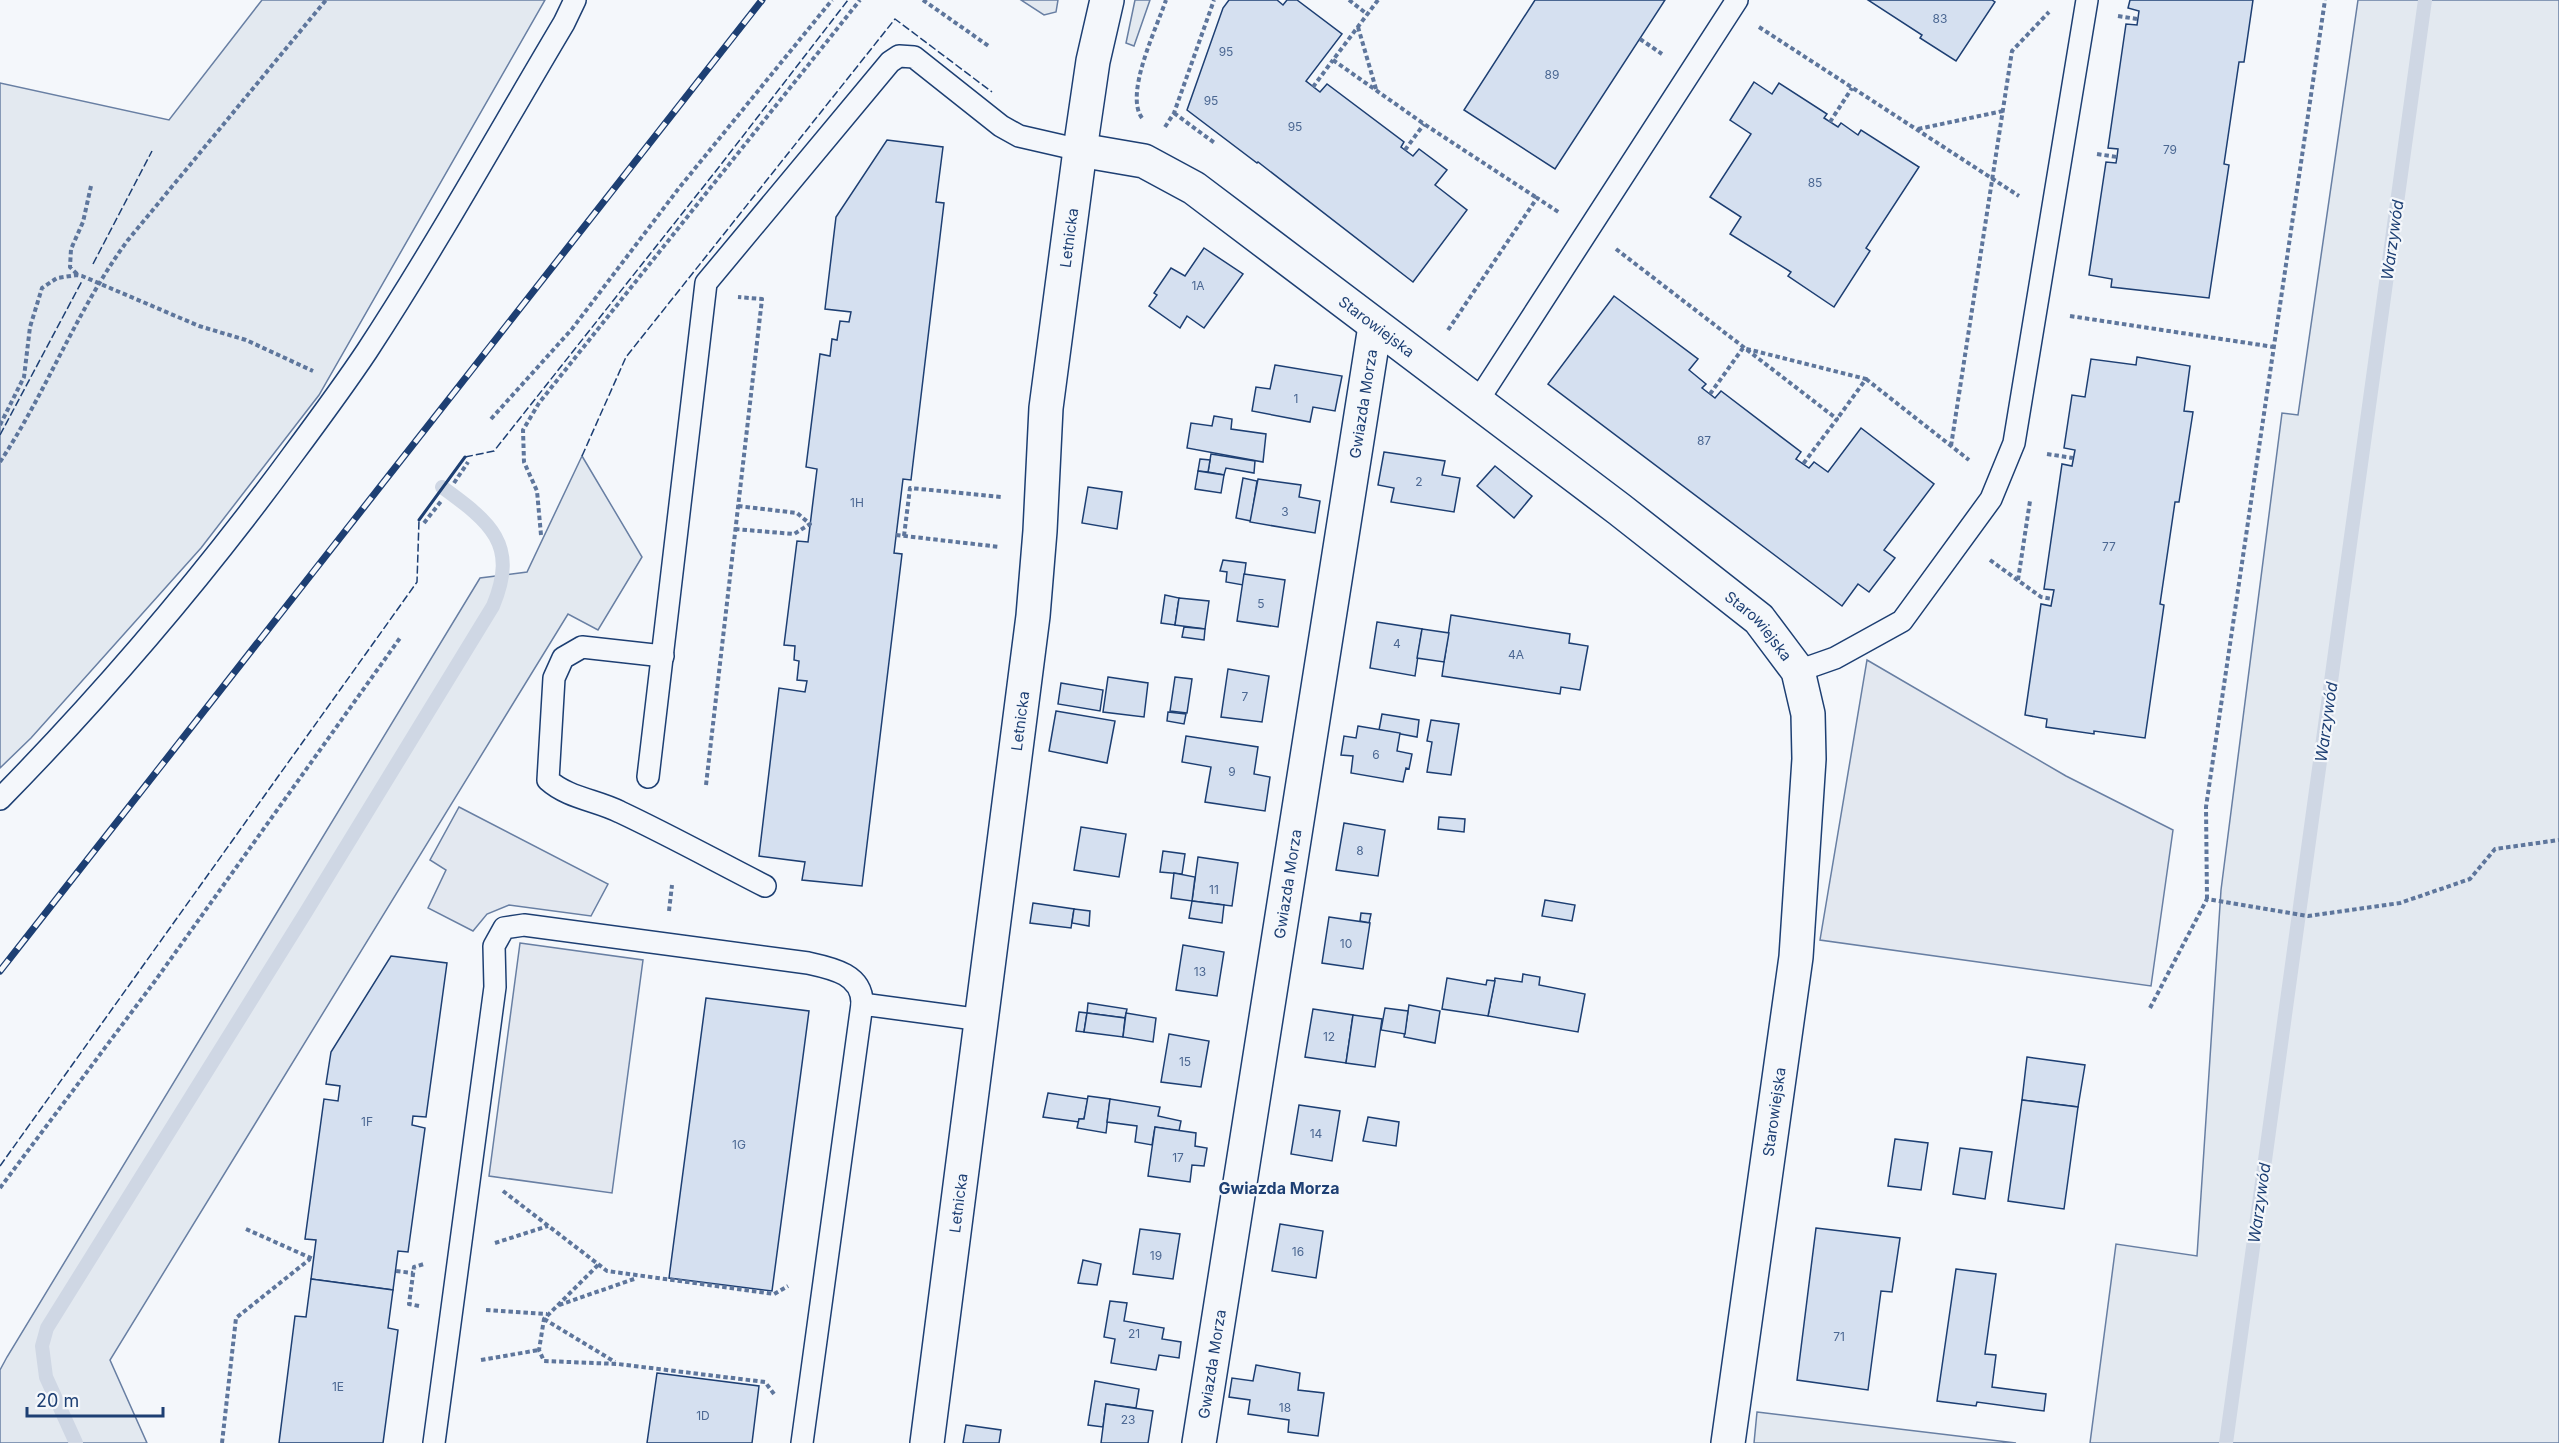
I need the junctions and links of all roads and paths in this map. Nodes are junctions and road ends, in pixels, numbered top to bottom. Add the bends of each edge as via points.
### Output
1 (326, 0) edge
2 (575, 0) edge
3 (832, 0) edge
4 (860, 0) edge
5 (923, 0) edge
6 (1107, 0) edge
7 (1214, 0) edge
8 (1349, 0) edge
9 (1378, 0) edge
10 (2087, 0) edge
11 (2325, 0) edge
12 (1734, 4) edge
13 (2050, 11) dead end
14 (1367, 14) junction
15 (1358, 26) junction
16 (1640, 39) dead end
17 (990, 47) dead end
18 (1333, 60) junction
19 (1670, 60) dead end
20 (1313, 87) dead end
21 (1852, 87) junction
22 (1376, 91) junction
23 (2003, 111) junction
24 (1174, 113) junction
25 (1830, 122) dead end
26 (1424, 124) junction
27 (1917, 129) junction
28 (1161, 133) dead end
29 (1216, 144) dead end
30 (1080, 150) junction
31 (1405, 150) dead end
32 (1992, 179) junction
33 (91, 186) dead end
34 (1537, 198) junction
35 (1569, 218) dead end
36 (2053, 218) junction
37 (1589, 228) junction
38 (77, 275) junction
39 (100, 282) junction
40 (705, 293) junction
41 (2036, 312) junction
42 (1375, 326) junction
43 (1446, 334) dead end
44 (2274, 347) junction
45 (1743, 348) junction
46 (1866, 379) junction
47 (344, 385) junction
48 (1710, 394) dead end
49 (1477, 402) junction
50 (491, 419) dead end
51 (1837, 419) junction
52 (0, 425) edge
53 (1951, 446) junction
54 (2037, 452) dead end
55 (2073, 458) dead end
56 (0, 462) edge
57 (468, 462) dead end
58 (1803, 464) dead end
59 (1974, 464) dead end
60 (454, 483) dead end
61 (1009, 498) dead end
62 (442, 500) dead end
63 (738, 506) junction
64 (424, 523) dead end
65 (735, 529) junction
66 (541, 535) dead end
67 (896, 535) dead end
68 (904, 536) junction
69 (1006, 548) dead end
70 (1989, 559) dead end
71 (2052, 599) dead end
72 (400, 638) dead end
73 (663, 656) junction
74 (1798, 671) junction
75 (648, 777) dead end
76 (706, 785) dead end
77 (0, 799) edge
78 (2559, 840) edge
79 (765, 886) dead end
80 (2207, 899) junction
81 (861, 1004) junction
82 (2150, 1008) dead end
83 (982, 1020) junction
84 (471, 1166) junction
85 (0, 1188) edge
86 (246, 1229) dead end
87 (598, 1265) junction
88 (396, 1271) dead end
89 (413, 1273) dead end
90 (639, 1277) junction
91 (824, 1284) junction
92 (558, 1305) junction
93 (544, 1319) junction
94 (539, 1350) junction
95 (618, 1364) junction
96 (444, 1366) junction
97 (806, 1410) junction
98 (222, 1443) edge
99 (434, 1443) edge
100 (802, 1443) edge
101 (927, 1443) edge
102 (1199, 1443) edge
103 (1728, 1443) edge

1 - 39 path via 128,240
2 - 47 lane via 400,298
3 - 50 path via 679,188 572,329
4 - 66 path via 538,403 523,430 524,462 537,491
5 - 17 path
6 - 30 street, Letnicka
7 - 24 path
8 - 14 path
9 - 14 path
10 - 36 lane
11 - 44 path
12 - 21 path
12 - 37 lane
13 - 23 path via 2012,51
14 - 15 path
15 - 18 path
15 - 22 path
16 - 19 path
18 - 20 path
18 - 22 path
21 - 25 path
21 - 27 path
22 - 26 path
23 - 27 path
23 - 32 path
24 - 28 path
24 - 29 path
26 - 31 path
26 - 34 path
27 - 32 path
30 - 40 lane via 1019,136 986,116 914,57 899,56 706,283
30 - 42 street, Starowiejska via 1144,161 1194,188
30 - 83 street, Letnicka via 1046,408 1033,616
32 - 36 path
32 - 53 path
33 - 38 path via 83,222 71,249 70,267
34 - 35 path
34 - 43 path
36 - 41 lane
37 - 45 path
37 - 49 lane
38 - 39 path
38 - 52 path via 57,278 42,288 30,327 24,377
39 - 47 path via 199,326 246,340
39 - 56 path via 22,429
40 - 63 path via 762,299
40 - 73 lane
41 - 44 path
41 - 74 lane via 2014,443 1991,499 1902,621 1835,658
42 - 49 street, Starowiejska
42 - 102 street, Gwiazda Morza
44 - 80 path via 2206,807
45 - 46 path
45 - 48 path
45 - 51 path
46 - 51 path
46 - 53 path
47 - 77 lane via 253,509 178,602 81,714
49 - 74 street, Starowiejska via 1759,619
51 - 58 path
53 - 59 path
54 - 55 path
57 - 60 path
61 - 68 path via 910,488
62 - 64 path
63 - 65 path
63 - 65 path via 797,513 810,524 794,534
65 - 76 path
67 - 68 path
68 - 69 path
70 - 71 path via 2041,597
72 - 85 path via 155,981
73 - 75 lane
73 - 79 lane via 582,647 563,658 554,678 548,780 575,796 617,810
74 - 103 street, Starowiejska via 1808,714 1809,759 1796,957
78 - 80 path via 2495,849 2470,879 2400,903 2308,916
80 - 82 path
81 - 83 lane
81 - 84 lane via 859,987 850,978 808,963 524,925 504,928 494,946 495,987
81 - 91 lane
83 - 101 street, Letnicka
84 - 87 path
84 - 96 lane
86 - 98 path via 312,1259 236,1318
87 - 90 path via 607,1272
87 - 92 path
88 - 89 path
90 - 91 path via 774,1294 798,1280
90 - 92 path
91 - 97 lane
92 - 93 path
93 - 94 path
93 - 95 path
94 - 95 path via 544,1361
94 - 96 path
95 - 97 path via 765,1382 784,1407
96 - 99 lane
97 - 100 lane

